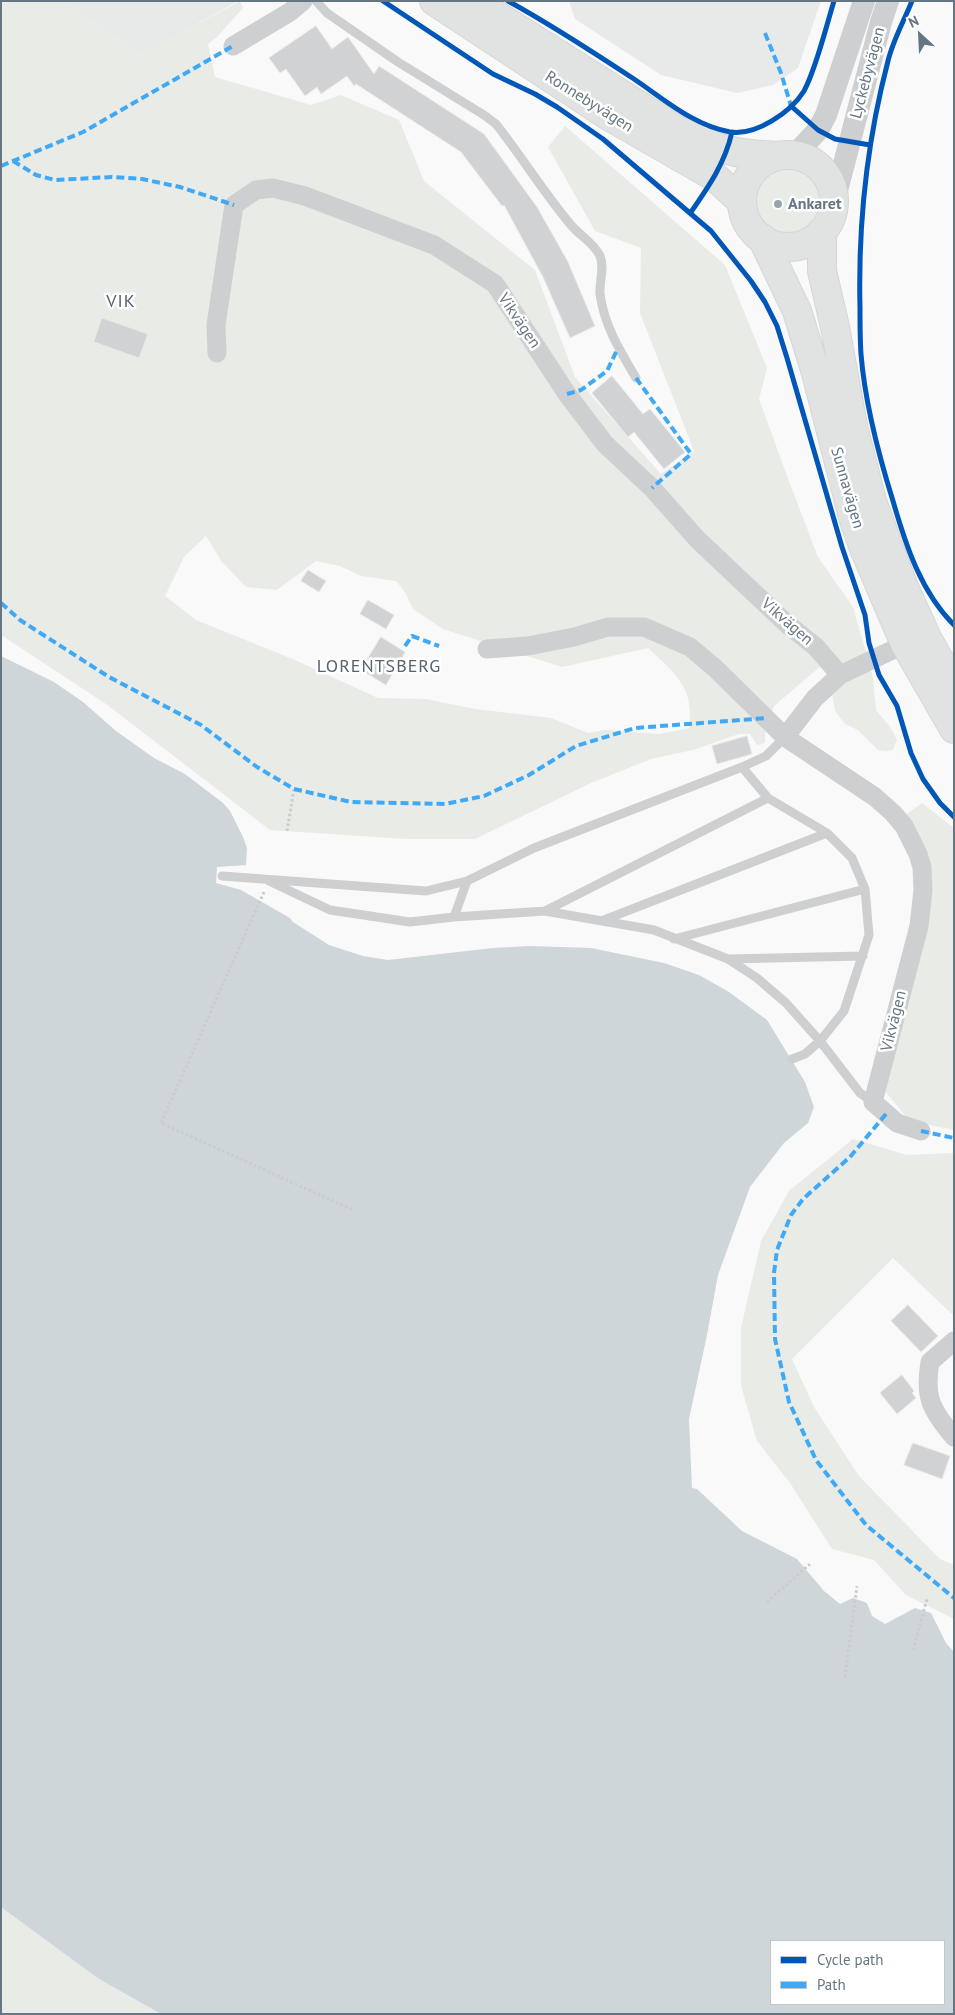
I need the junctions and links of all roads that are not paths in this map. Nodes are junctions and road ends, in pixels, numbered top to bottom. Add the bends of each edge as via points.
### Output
1 (303, 1) edge
2 (316, 1) edge
3 (434, 1) edge
4 (474, 1) edge
5 (864, 1) edge
6 (888, 1) edge
7 (233, 46) dead end
8 (787, 156) junction
9 (742, 202) junction
10 (834, 202) junction
11 (822, 231) junction
12 (762, 238) junction
13 (217, 352) dead end
14 (636, 378) dead end
15 (905, 644) junction
16 (487, 649) dead end
17 (840, 675) junction
18 (954, 686) edge
19 (954, 729) edge
20 (786, 737) junction
21 (742, 767) junction
22 (768, 798) junction
23 (827, 833) junction
24 (222, 876) dead end
25 (264, 879) junction
26 (467, 881) junction
27 (865, 889) junction
28 (545, 911) junction
29 (454, 917) junction
30 (604, 920) junction
31 (674, 939) junction
32 (863, 956) junction
33 (728, 959) junction
34 (820, 1041) junction
35 (792, 1059) dead end
36 (873, 1102) junction
37 (921, 1131) dead end
38 (954, 1341) edge
39 (954, 1437) edge

1 - 7 street
2 - 14 lane via 327,13 398,62 496,124 572,226 600,256 604,315
3 - 9 highway, Ronnebyvägen via 607,114 715,178
4 - 8 highway, Ronnebyvägen via 696,138 728,150
5 - 8 street, Lyckebyvägen via 826,114 818,130
6 - 10 street, Lyckebyvägen
8 - 9 highway via 760,165 751,174
8 - 10 highway via 807,159 823,171
9 - 12 highway via 748,223
10 - 11 highway via 829,221
11 - 12 highway via 797,246 782,246
11 - 18 highway, Sunnavägen via 822,271 852,426 875,510 900,577
12 - 15 highway, Sunnavägen via 798,311 854,517
13 - 17 street, Vikvägen via 216,326 234,205 256,190 273,188 305,196 434,245 495,284 567,394 605,444 652,488 697,539 816,647
15 - 17 street
15 - 19 highway, Sunnavägen
16 - 20 street, Vikvägen via 528,646 608,628 644,627 690,647
17 - 20 street via 815,698
20 - 21 lane via 766,756
20 - 36 street, Vikvägen via 886,805 904,826 922,867 919,926
21 - 22 lane
21 - 26 lane via 534,848
22 - 23 lane
22 - 28 lane
23 - 27 lane via 852,858
23 - 30 lane
24 - 25 lane
25 - 26 lane via 426,891
25 - 29 lane via 330,910 410,922
26 - 29 lane
27 - 31 lane
27 - 32 lane via 870,936
28 - 29 lane
28 - 30 lane
30 - 31 lane via 654,930
31 - 33 lane
32 - 33 lane
32 - 34 lane via 844,1011
33 - 34 lane via 786,1003
34 - 35 lane via 805,1054
34 - 36 lane via 860,1093
36 - 37 street via 897,1123
38 - 39 street via 930,1362 926,1384 932,1406

